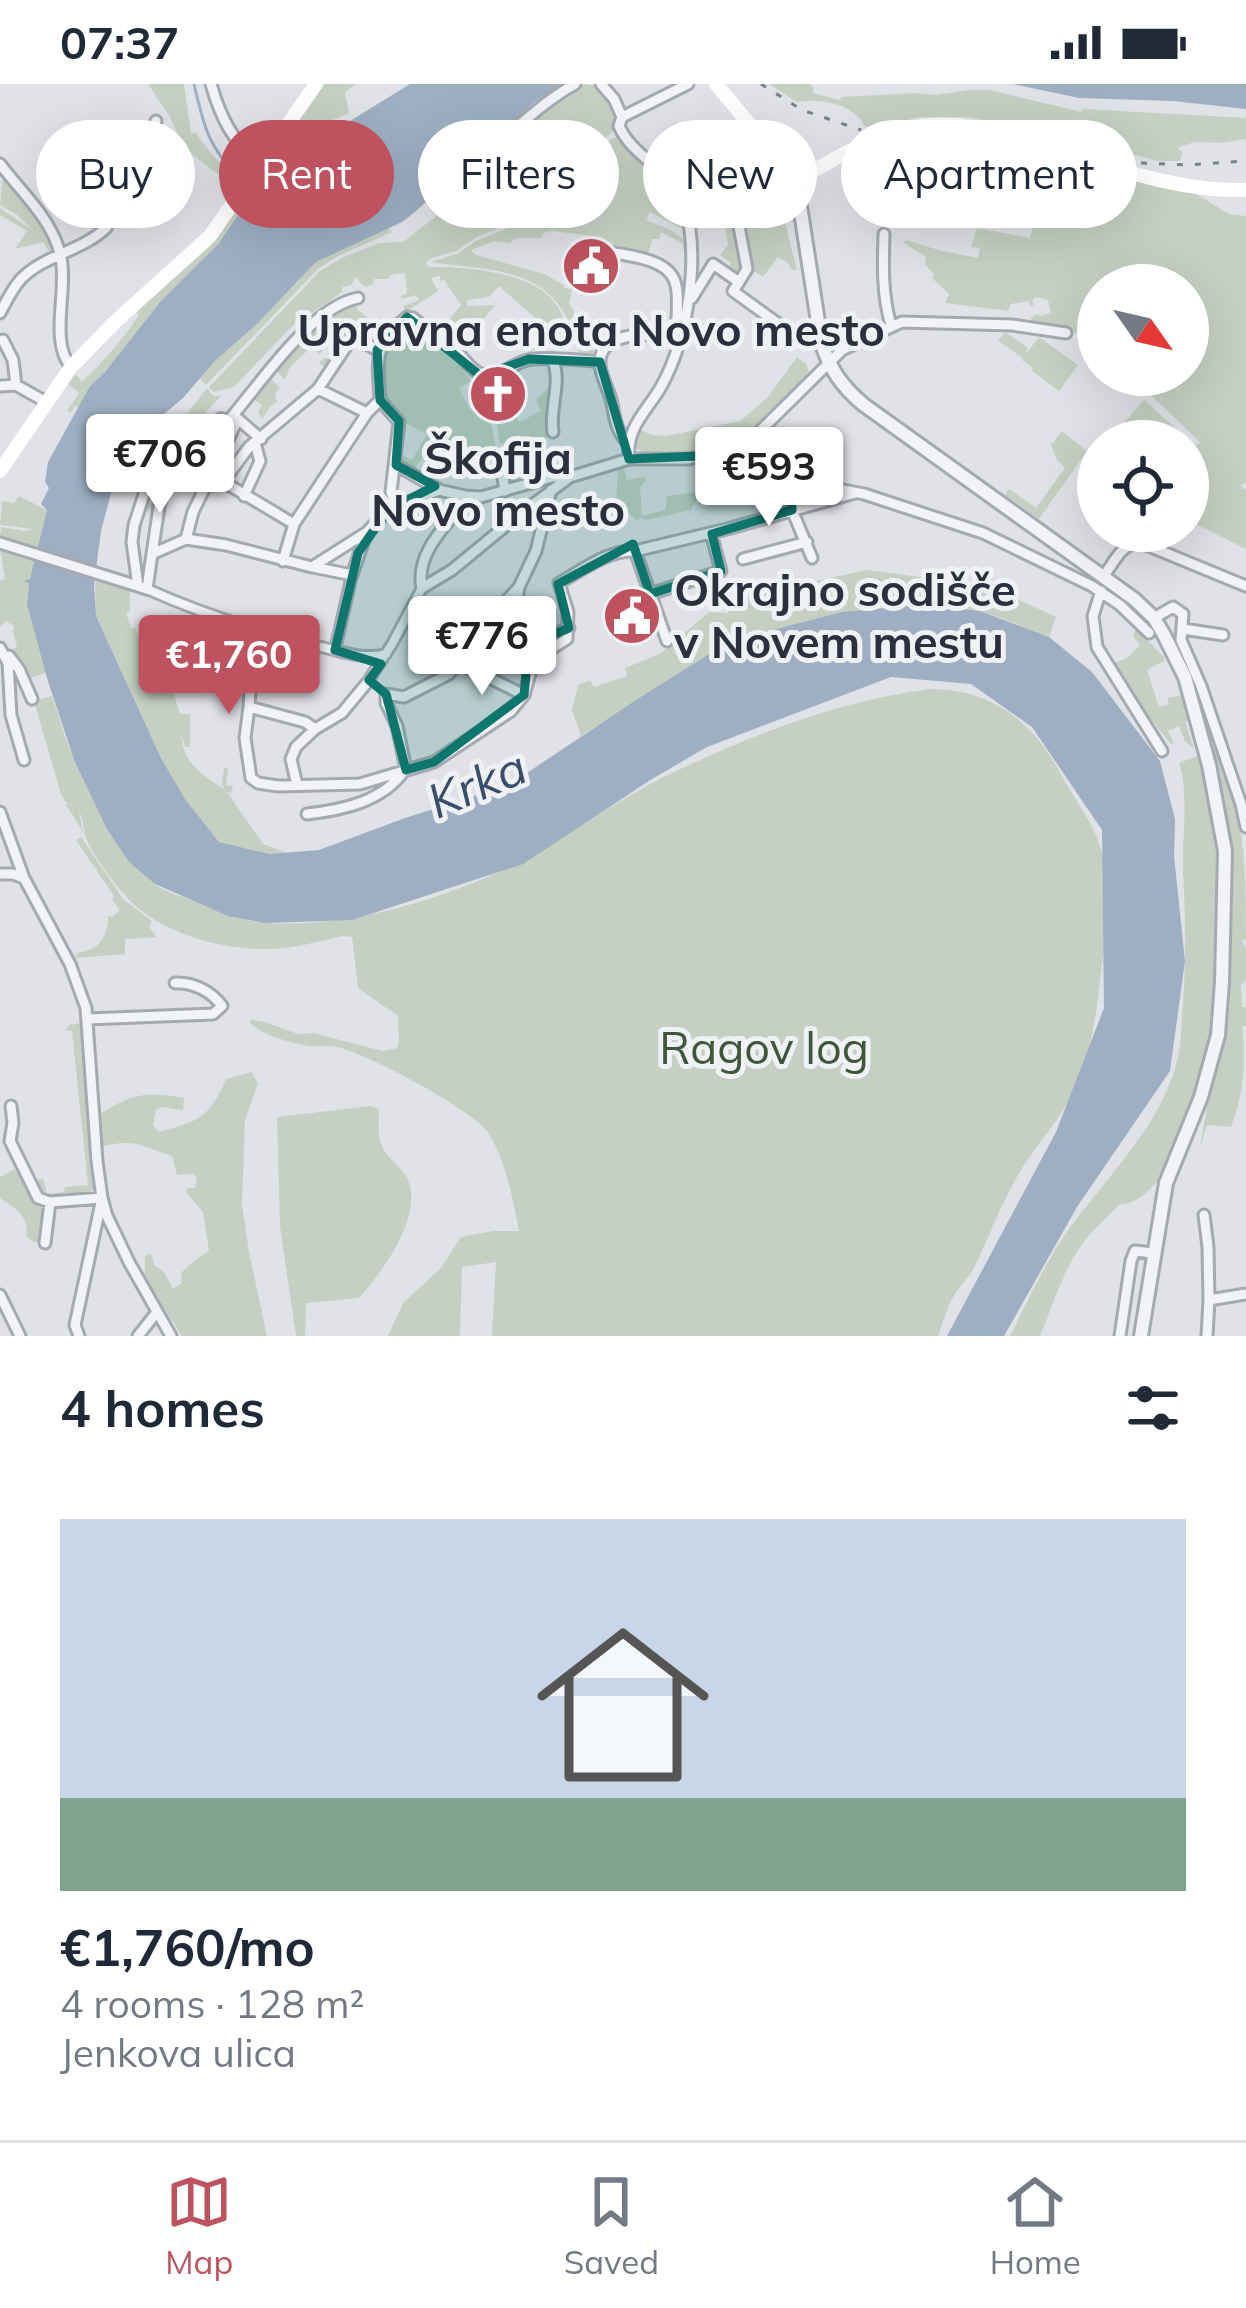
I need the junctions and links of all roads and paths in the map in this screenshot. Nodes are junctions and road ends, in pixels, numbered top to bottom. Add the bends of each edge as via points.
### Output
1 (211, 84) edge
2 (316, 84) edge
3 (575, 84) edge
4 (601, 84) edge
5 (688, 84) edge
6 (716, 84) edge
7 (622, 117) junction
8 (226, 120) edge
9 (291, 120) edge
10 (529, 120) edge
11 (747, 120) edge
12 (0, 164) edge
13 (817, 170) edge
14 (1246, 190) edge
15 (219, 225) edge
16 (106, 228) edge
17 (739, 228) edge
18 (803, 228) edge
19 (884, 234) dead end
20 (597, 250) dead end
21 (61, 256) junction
22 (739, 282) junction
23 (358, 298) dead end
24 (0, 314) edge
25 (684, 314) junction
26 (891, 325) junction
27 (1066, 333) dead end
28 (680, 336) junction
29 (795, 336) dead end
30 (3, 340) edge
31 (377, 350) junction
32 (553, 361) junction
33 (600, 362) junction
34 (828, 362) junction
35 (71, 367) junction
36 (480, 374) junction
37 (16, 385) junction
38 (0, 386) edge
39 (318, 388) junction
40 (380, 400) junction
41 (46, 402) junction
42 (490, 404) dead end
43 (367, 413) junction
44 (233, 418) junction
45 (553, 432) dead end
46 (163, 437) dead end
47 (258, 441) junction
48 (628, 442) junction
49 (698, 456) junction
50 (629, 459) junction
51 (396, 465) junction
52 (501, 465) dead end
53 (0, 471) edge
54 (212, 476) junction
55 (570, 477) junction
56 (791, 479) junction
57 (223, 482) junction
58 (439, 490) junction
59 (551, 490) junction
60 (505, 491) junction
61 (391, 492) junction
62 (858, 492) junction
63 (244, 496) junction
64 (465, 496) junction
65 (396, 506) junction
66 (159, 507) joint
67 (792, 510) junction
68 (380, 518) junction
69 (294, 524) junction
70 (367, 532) junction
71 (711, 533) junction
72 (186, 539) junction
73 (807, 542) junction
74 (0, 543) edge
75 (635, 551) junction
76 (1120, 552) edge
77 (1163, 552) edge
78 (152, 554) junction
79 (812, 558) dead end
80 (743, 559) dead end
81 (283, 561) junction
82 (312, 567) junction
83 (352, 575) junction
84 (1102, 584) junction
85 (1246, 586) edge
86 (519, 587) junction
87 (142, 588) junction
88 (422, 588) junction
89 (650, 594) junction
90 (1151, 625) junction
91 (569, 628) junction
92 (1183, 629) junction
93 (265, 633) junction
94 (1222, 635) dead end
95 (667, 640) dead end
96 (530, 646) junction
97 (261, 647) joint
98 (0, 648) edge
99 (335, 650) junction
100 (386, 654) junction
101 (358, 657) junction
102 (534, 660) junction
103 (459, 663) junction
104 (201, 667) dead end
105 (369, 680) junction
106 (250, 688) junction
107 (386, 694) junction
108 (524, 695) junction
109 (32, 699) dead end
110 (249, 707) junction
111 (315, 729) junction
112 (1162, 751) dead end
113 (24, 760) dead end
114 (405, 770) junction
115 (297, 785) junction
116 (0, 812) edge
117 (307, 814) dead end
118 (1246, 827) edge
119 (0, 874) edge
120 (24, 878) junction
121 (175, 983) dead end
122 (87, 1019) junction
123 (11, 1106) dead end
124 (102, 1198) junction
125 (50, 1202) junction
126 (1204, 1215) dead end
127 (45, 1244) dead end
128 (1153, 1252) junction
129 (0, 1294) edge
130 (1246, 1294) edge
131 (1209, 1300) junction
132 (157, 1312) junction
133 (20, 1336) edge
134 (79, 1336) edge
135 (138, 1336) edge
136 (171, 1336) edge
137 (1120, 1336) edge
138 (1141, 1336) edge
139 (1207, 1336) edge

1 - 8 street
2 - 9 main road
3 - 10 street
4 - 7 street
5 - 7 street
6 - 11 main road
7 - 25 street via 624,138 674,184 685,207 692,256
12 - 21 street via 48,224
13 - 14 main road via 892,132 956,124 1181,185
15 - 35 main road
16 - 21 street
17 - 22 street via 747,269
18 - 34 street
19 - 26 street
20 - 28 street via 670,272
21 - 24 street via 19,281
21 - 35 street via 62,354
22 - 25 street via 713,264
22 - 29 street via 733,291
23 - 44 street via 296,340
25 - 28 street
26 - 27 street
26 - 34 street
28 - 33 street via 612,340
28 - 48 street
30 - 37 street
31 - 36 street via 410,317
31 - 39 street via 353,336
31 - 40 street
32 - 33 street
32 - 36 street via 530,359 501,374
32 - 45 street
33 - 48 street via 618,433
34 - 49 street via 757,434
34 - 84 street via 864,404
35 - 41 main road
36 - 42 street
37 - 38 street
37 - 41 street
39 - 43 street
39 - 47 street
40 - 43 street
40 - 51 street via 399,422
41 - 53 main road
43 - 69 street
44 - 47 street
44 - 54 street
44 - 66 street via 221,418 197,441
46 - 87 street via 133,533
47 - 57 street
47 - 63 street via 260,461
48 - 50 street
49 - 50 street
49 - 56 street
50 - 55 street
51 - 58 street
51 - 61 street
52 - 60 street
54 - 57 street
54 - 72 street
55 - 59 street
55 - 60 street
56 - 62 street
56 - 67 street
57 - 63 street
58 - 64 street
58 - 65 street
59 - 86 street
59 - 88 street
60 - 64 street
61 - 65 street
61 - 68 street
62 - 67 street
62 - 84 street
63 - 69 street
64 - 88 street via 429,547
65 - 68 street
66 - 78 street
67 - 71 street
67 - 73 street
68 - 70 street
69 - 81 street
70 - 82 street
70 - 83 street
71 - 75 street
71 - 89 street via 721,571
72 - 78 street
72 - 81 street
73 - 79 street
73 - 80 street
74 - 87 street
75 - 89 street
75 - 91 street via 559,584
76 - 84 street
77 - 85 street
78 - 87 street
81 - 82 street
82 - 83 street
83 - 99 street
84 - 90 street via 1133,598
84 - 112 street via 1093,616 1097,647
86 - 96 street via 512,630
86 - 103 street
87 - 93 street
88 - 100 street
89 - 95 street
90 - 92 street via 1177,608
90 - 128 street via 1178,658 1199,724 1223,836 1225,905 1215,1052 1166,1183
91 - 96 street
91 - 102 street via 567,639
92 - 94 street
92 - 118 street
93 - 97 street
93 - 99 street
96 - 102 street
97 - 106 street
98 - 109 street
98 - 113 street
99 - 101 street
100 - 101 street
100 - 105 street
101 - 105 street
102 - 108 street
103 - 107 street via 404,697
103 - 108 street
104 - 106 street via 206,681
105 - 107 street
105 - 111 street
106 - 110 street
107 - 114 street
108 - 114 street via 476,737
110 - 111 street
110 - 115 street via 251,778
111 - 115 street via 291,756
114 - 115 street via 360,784
114 - 117 street via 359,804
116 - 120 street
119 - 120 street
120 - 122 street via 70,964
121 - 122 street via 193,984 222,1006 213,1014
122 - 124 street
123 - 125 street via 10,1141 20,1166 38,1198
124 - 125 street
124 - 132 street
124 - 134 street
125 - 127 street
126 - 131 street
128 - 137 street via 1135,1251 1131,1261
128 - 138 street
129 - 133 street
130 - 131 street
131 - 139 street
132 - 135 street
132 - 136 street

